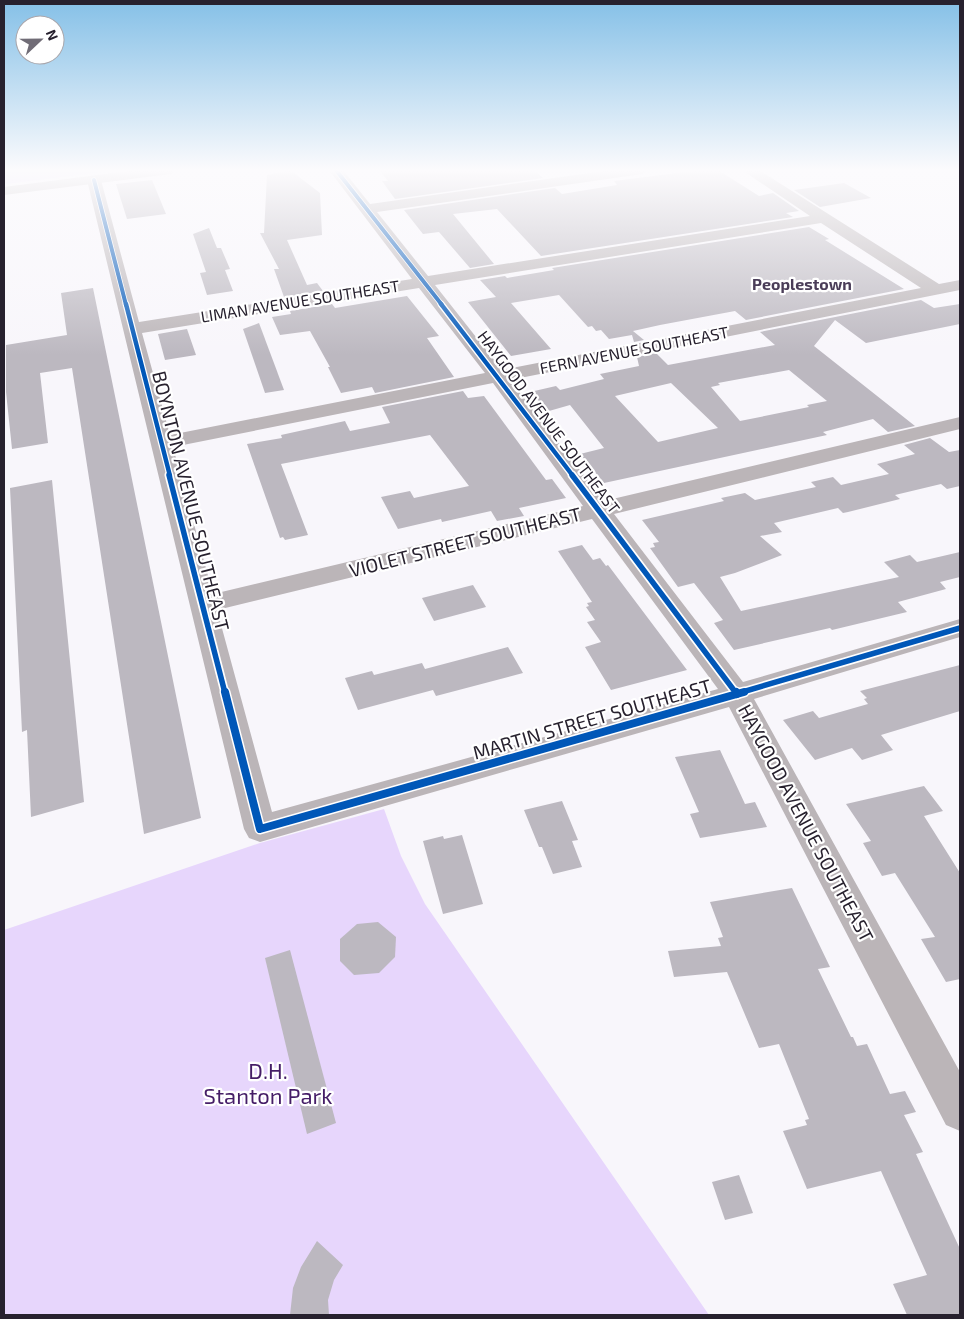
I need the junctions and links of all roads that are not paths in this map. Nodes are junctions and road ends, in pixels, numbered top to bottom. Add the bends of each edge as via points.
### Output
1 (107, 232) edge
2 (384, 232) edge
3 (737, 232) edge
4 (844, 232) edge
5 (424, 281) junction
6 (960, 285) edge
7 (936, 290) junction
8 (131, 329) junction
9 (498, 377) junction
10 (960, 423) edge
11 (161, 443) junction
12 (598, 509) junction
13 (203, 605) junction
14 (960, 628) edge
15 (736, 694) junction
16 (260, 829) joint
17 (960, 1111) edge

1 - 8 street, BOYNTON AVENUE SOUTHEAST
2 - 5 street, HAYGOOD AVENUE SOUTHEAST
3 - 5 street, LIMAN AVENUE SOUTHEAST
4 - 7 street
5 - 8 street, LIMAN AVENUE SOUTHEAST
5 - 9 street, HAYGOOD AVENUE SOUTHEAST
6 - 7 street, FERN AVENUE SOUTHEAST
7 - 9 street, FERN AVENUE SOUTHEAST
8 - 11 street, BOYNTON AVENUE SOUTHEAST
9 - 11 street, FERN AVENUE SOUTHEAST
9 - 12 street, HAYGOOD AVENUE SOUTHEAST
10 - 12 street, VIOLET STREET SOUTHEAST
11 - 13 street, BOYNTON AVENUE SOUTHEAST
12 - 13 street, VIOLET STREET SOUTHEAST
12 - 15 street, HAYGOOD AVENUE SOUTHEAST
13 - 16 street, BOYNTON AVENUE SOUTHEAST
14 - 15 street, MARTIN STREET SOUTHEAST
15 - 16 street, MARTIN STREET SOUTHEAST
15 - 17 street, HAYGOOD AVENUE SOUTHEAST

